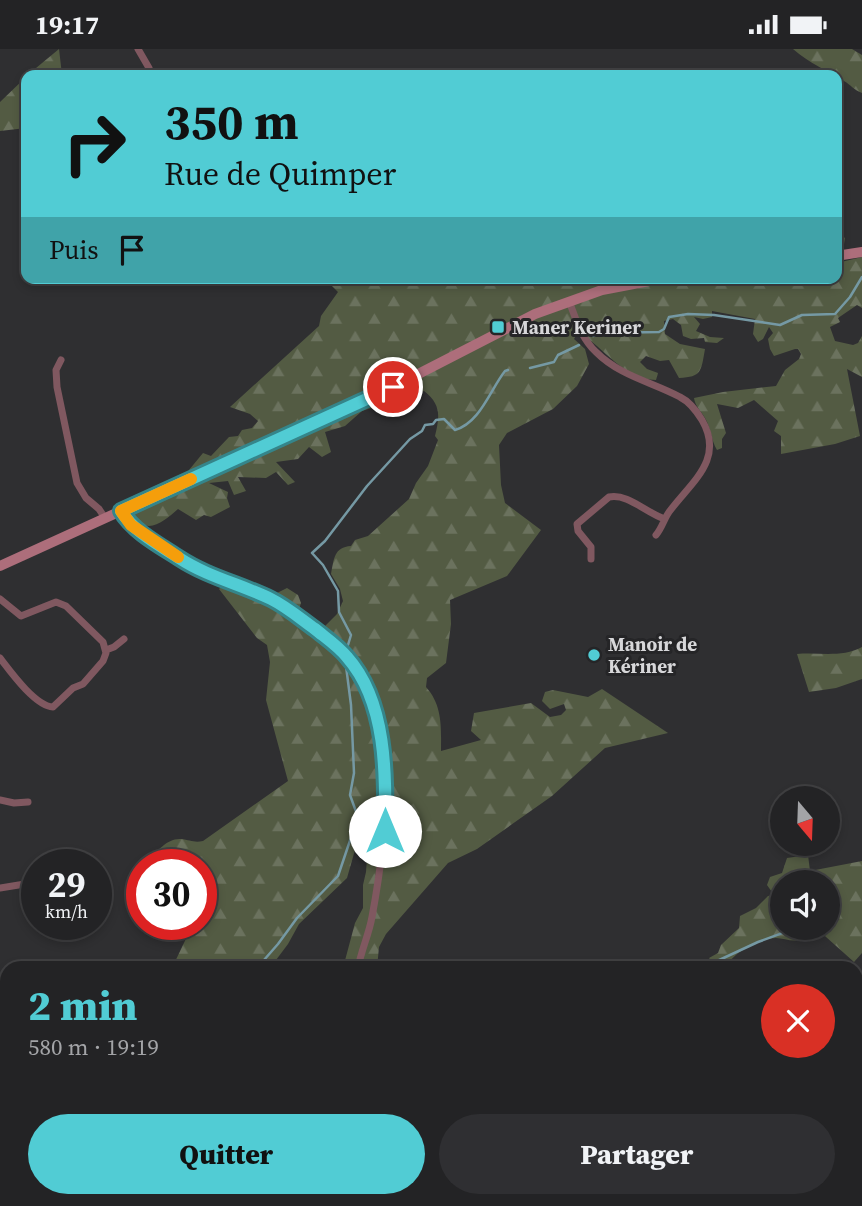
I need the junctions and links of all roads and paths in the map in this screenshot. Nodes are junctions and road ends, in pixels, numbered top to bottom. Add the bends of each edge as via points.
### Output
1 (138, 49) edge
2 (149, 68) dead end
3 (862, 252) edge
4 (842, 255) edge
5 (630, 284) edge
6 (569, 300) junction
7 (61, 361) dead end
8 (121, 511) junction
9 (105, 518) junction
10 (664, 519) junction
11 (656, 535) dead end
12 (591, 559) dead end
13 (0, 566) edge
14 (0, 599) edge
15 (124, 639) dead end
16 (106, 650) junction
17 (0, 657) edge
18 (0, 800) edge
19 (28, 802) dead end
20 (21, 885) edge
21 (0, 888) edge
22 (360, 961) edge

1 - 2 street
3 - 4 main road
5 - 6 main road
6 - 8 main road via 393,387
6 - 10 street via 581,332 596,352 629,375 686,400 707,431 708,459
7 - 9 street via 56,370 57,387 77,482
8 - 9 main road
8 - 22 street via 131,525 197,569 294,613 339,649 358,672 379,731 385,824 372,919
9 - 13 main road
10 - 11 street
10 - 12 street via 623,497 609,497 577,524 591,547
14 - 16 street via 20,616 59,602
15 - 16 street
16 - 17 street via 103,661 83,684 53,707 42,705
18 - 19 street
20 - 21 street

